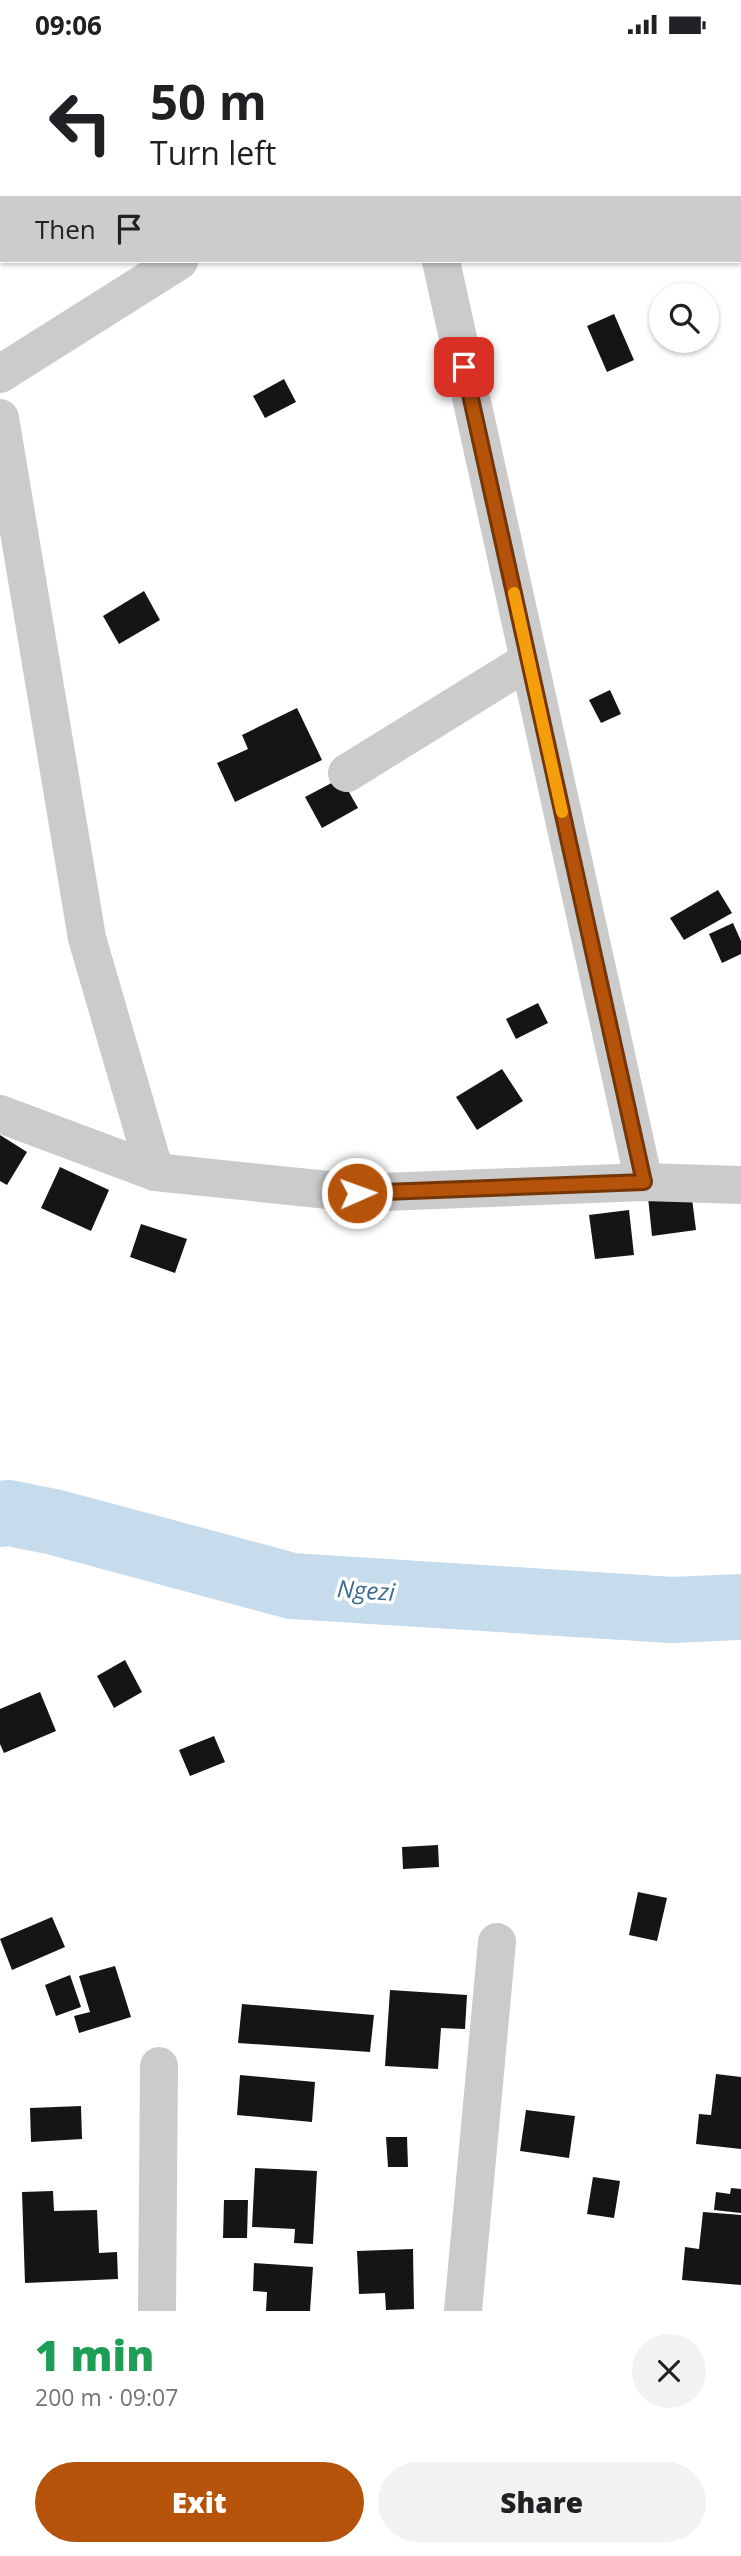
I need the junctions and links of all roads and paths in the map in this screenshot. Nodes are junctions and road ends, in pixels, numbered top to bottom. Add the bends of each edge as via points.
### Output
1 (176, 263) edge
2 (441, 263) edge
3 (0, 374) edge
4 (0, 418) edge
5 (528, 661) junction
6 (347, 773) dead end
7 (0, 1114) edge
8 (155, 1172) junction
9 (644, 1182) junction
10 (741, 1185) edge
11 (497, 1942) dead end
12 (159, 2066) dead end
13 (157, 2311) edge
14 (463, 2311) edge

1 - 3 street
2 - 5 street
4 - 8 street via 87,938
5 - 6 street
5 - 9 street
7 - 8 street
8 - 9 street via 357,1193
9 - 10 street
11 - 14 street
12 - 13 street

